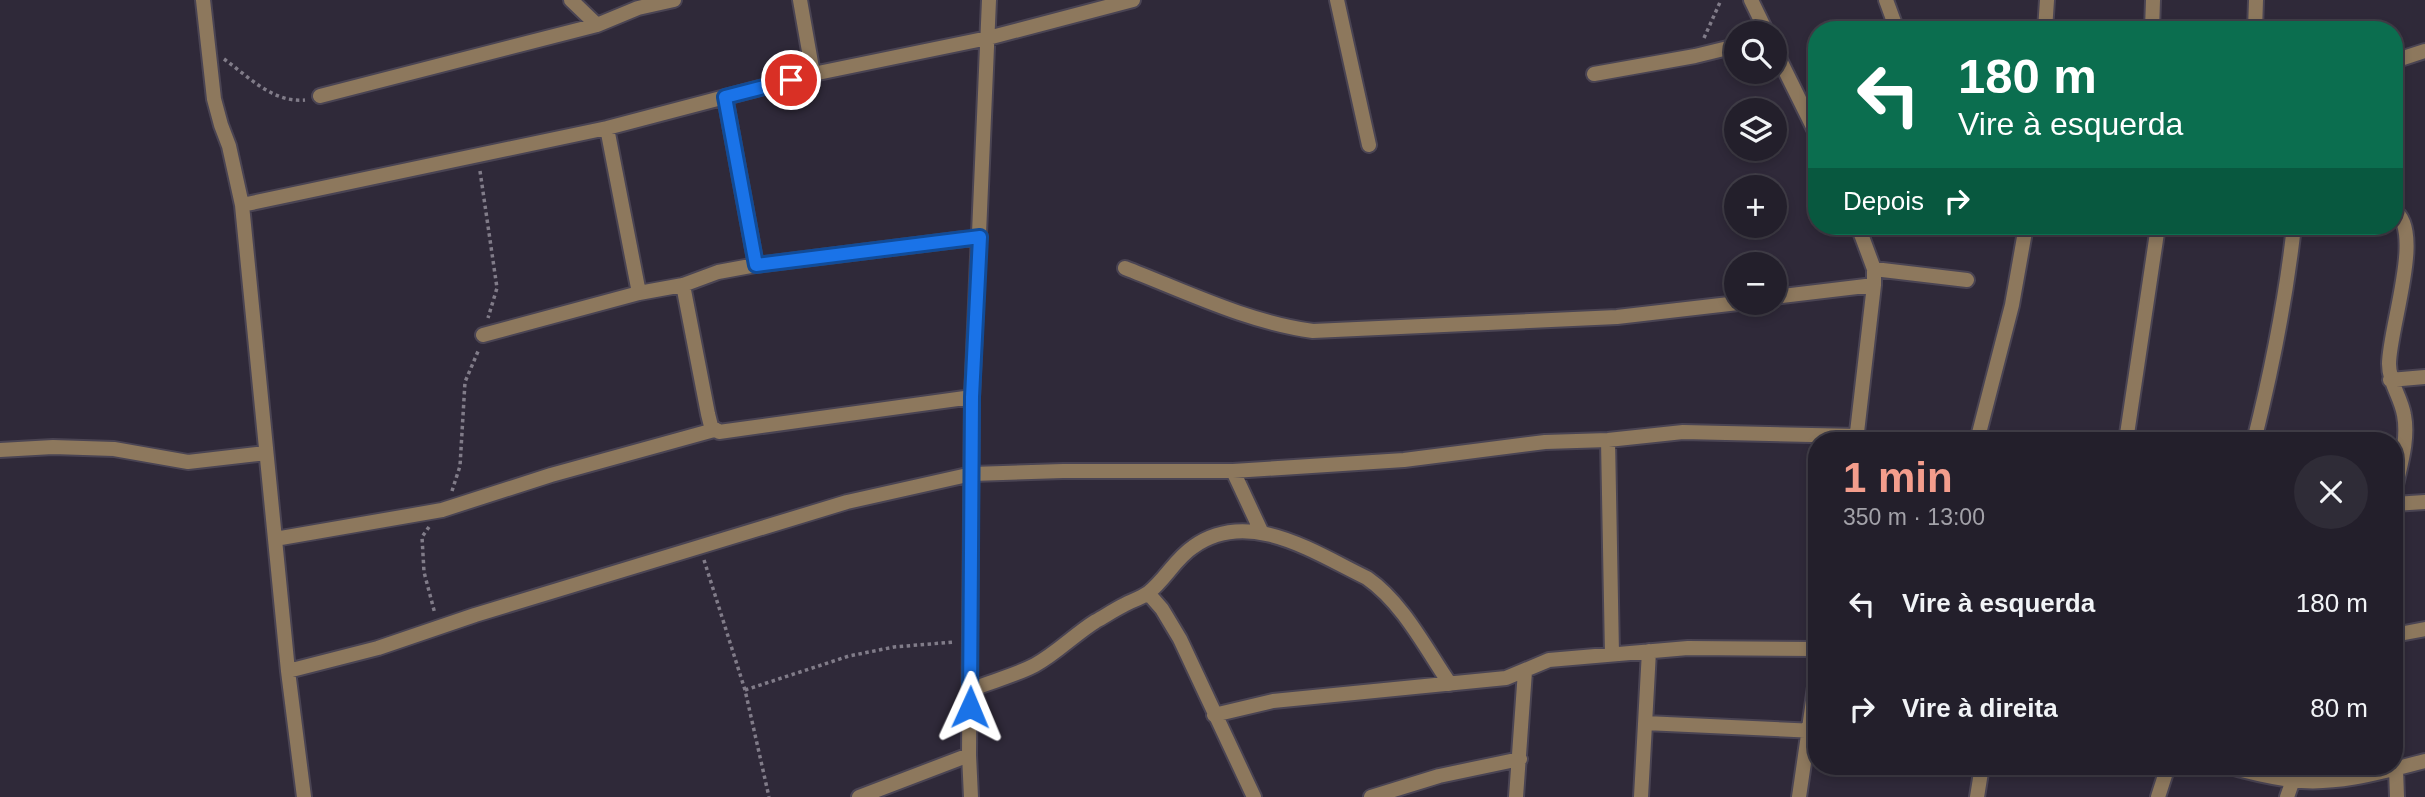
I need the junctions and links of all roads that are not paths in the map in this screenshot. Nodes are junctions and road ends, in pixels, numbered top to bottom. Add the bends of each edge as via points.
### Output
1 (203, 0) edge
2 (571, 0) edge
3 (674, 0) edge
4 (800, 0) edge
5 (989, 0) edge
6 (1133, 0) edge
7 (1337, 0) edge
8 (1751, 0) edge
9 (1886, 0) edge
10 (2047, 0) edge
11 (2153, 0) edge
12 (2256, 0) edge
13 (1761, 21) edge
14 (1894, 21) edge
15 (2046, 21) edge
16 (2152, 21) edge
17 (2255, 21) edge
18 (597, 25) junction
19 (988, 37) junction
20 (1724, 49) edge
21 (2425, 51) edge
22 (2403, 58) edge
23 (813, 74) junction
24 (1594, 74) dead end
25 (1787, 74) edge
26 (320, 96) road end
27 (725, 97) junction
28 (1808, 117) edge
29 (607, 128) junction
30 (1369, 145) dead end
31 (242, 205) junction
32 (2403, 217) edge
33 (1861, 235) edge
34 (2024, 235) edge
35 (2157, 235) edge
36 (2293, 235) edge
37 (980, 237) junction
38 (756, 265) junction
39 (1125, 268) dead end
40 (1874, 269) junction
41 (1966, 280) dead end
42 (683, 285) junction
43 (1874, 285) junction
44 (639, 293) junction
45 (1787, 295) edge
46 (1724, 305) edge
47 (483, 335) road end
48 (2425, 377) edge
49 (2390, 380) junction
50 (972, 397) junction
51 (714, 430) junction
52 (1858, 432) edge
53 (1979, 432) edge
54 (2127, 432) edge
55 (2256, 432) edge
56 (1808, 436) edge
57 (1608, 440) junction
58 (2403, 449) edge
59 (0, 450) edge
60 (266, 453) junction
61 (1233, 471) junction
62 (972, 474) junction
63 (2425, 502) edge
64 (2403, 503) edge
65 (1261, 531) junction
66 (275, 539) junction
67 (1148, 593) junction
68 (2425, 629) edge
69 (2403, 633) edge
70 (1808, 649) edge
71 (1650, 651) junction
72 (1612, 654) junction
73 (288, 671) junction
74 (1525, 671) junction
75 (1450, 684) junction
76 (970, 690) junction
77 (1214, 715) junction
78 (1645, 723) junction
79 (1808, 731) edge
80 (969, 755) junction
81 (1808, 755) edge
82 (1520, 759) junction
83 (2425, 761) edge
84 (2403, 767) edge
85 (1981, 775) edge
86 (2165, 775) edge
87 (2269, 775) edge
88 (2358, 775) edge
89 (2396, 775) edge
90 (2293, 780) junction
91 (304, 797) edge
92 (859, 797) edge
93 (971, 797) edge
94 (1254, 797) edge
95 (1371, 797) edge
96 (1516, 797) edge
97 (1641, 797) edge
98 (1799, 797) edge
99 (1977, 797) edge
100 (2158, 797) edge
101 (2287, 797) edge
102 (2397, 797) edge

1 - 31 street via 214,99
2 - 18 street
3 - 18 street via 638,8
4 - 23 street
5 - 19 street
6 - 19 street
7 - 30 street
8 - 13 street
9 - 14 street
10 - 15 street
11 - 16 street
12 - 17 street
18 - 26 street
19 - 23 street
19 - 37 street
20 - 24 street
21 - 22 street
23 - 27 street
25 - 28 street
27 - 29 street
27 - 38 street
29 - 31 street
29 - 44 street
31 - 60 street
32 - 49 street via 2417,246 2390,351
33 - 40 street
34 - 53 street via 2012,305
35 - 54 street
36 - 55 street via 2285,306
37 - 38 street
37 - 50 street
38 - 42 street
39 - 46 street via 1250,317 1313,331 1617,317
40 - 41 street
40 - 43 street
42 - 44 street
42 - 51 street
43 - 45 street
43 - 52 street
44 - 47 street
48 - 49 street
49 - 58 street via 2404,414
50 - 51 street
50 - 62 street
51 - 66 street via 524,482 442,510
56 - 57 street via 1683,432
57 - 61 street
57 - 72 street
59 - 60 street via 114,450 188,462
60 - 66 street
61 - 62 street
61 - 65 street
62 - 73 street via 847,502 378,648
62 - 76 street
63 - 64 street
65 - 67 street via 1209,537 1180,558
65 - 75 street via 1377,585
66 - 73 street
67 - 76 street via 1086,627 1037,664
67 - 77 street via 1180,639
68 - 69 street
70 - 71 street
71 - 72 street
71 - 78 street
72 - 74 street via 1549,660
73 - 91 street
74 - 75 street via 1506,678
74 - 82 street
75 - 77 street via 1273,701
76 - 80 street
77 - 94 street
78 - 79 street
78 - 97 street
80 - 92 street
80 - 93 street
81 - 98 street
82 - 95 street via 1439,776
82 - 96 street
83 - 84 street
85 - 99 street
86 - 100 street
87 - 90 street
88 - 90 street
89 - 102 street
90 - 101 street

